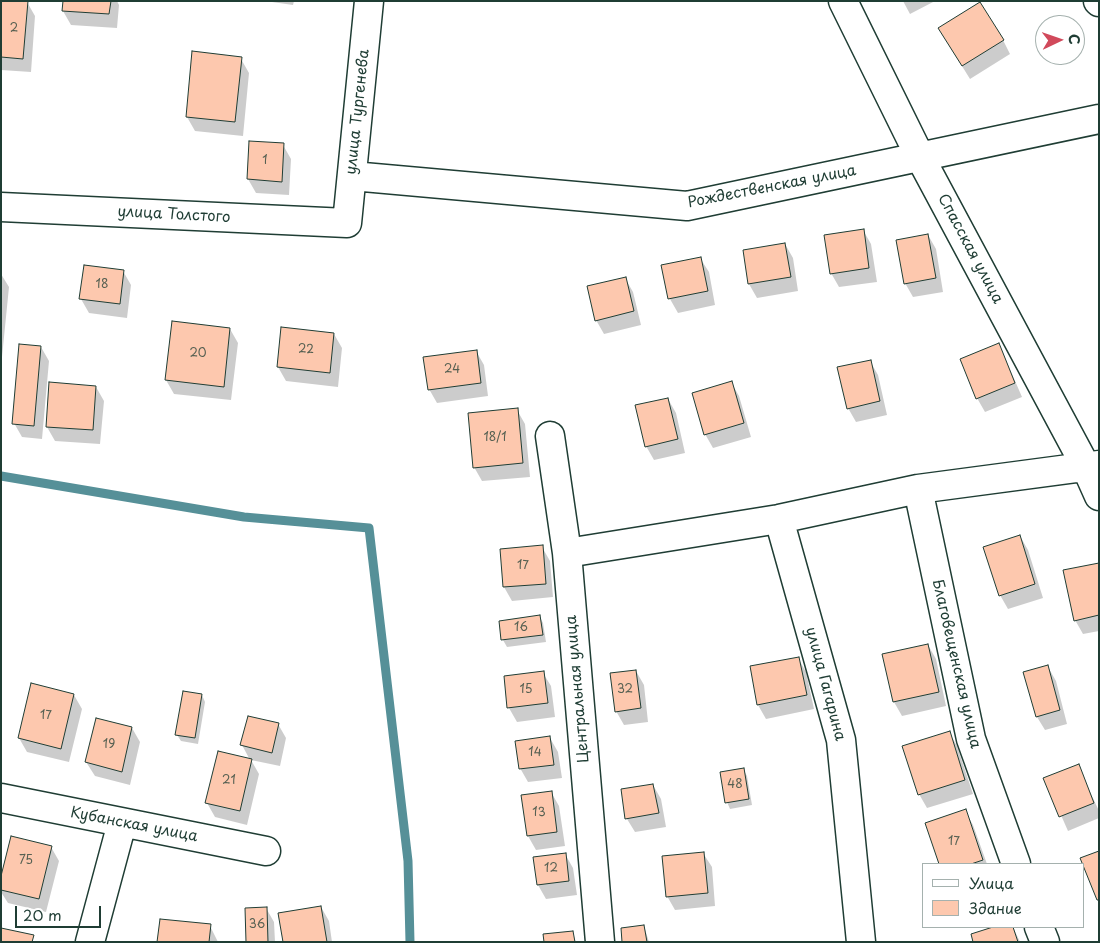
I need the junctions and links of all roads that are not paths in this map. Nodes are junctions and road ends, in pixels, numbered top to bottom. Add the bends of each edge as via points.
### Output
1 (369, 1) edge
2 (843, 1) edge
3 (1099, 119) edge
4 (920, 157) junction
5 (352, 176) junction
6 (1, 206) edge
7 (347, 223) joint
8 (550, 436) dead end
9 (1092, 466) edge
10 (918, 489) junction
11 (1099, 496) edge
12 (779, 519) junction
13 (567, 553) junction
14 (1, 798) edge
15 (122, 823) junction
16 (266, 851) dead end
17 (1016, 863) edge
18 (1039, 928) edge
19 (90, 942) edge
20 (600, 942) edge
21 (861, 942) edge
22 (1044, 942) edge

1 - 5 street, улица Тургенева
2 - 4 street, Спасская улица
3 - 4 street, Рождественская улица
4 - 5 street, Рождественская улица via 688,206
4 - 9 street, Спасская улица
5 - 7 street, улица Тургенева
6 - 7 street, улица Толстого
8 - 13 street, Центральная улица
9 - 10 street
9 - 11 street, Спасская улица
10 - 12 street
10 - 17 street, Благовещенская улица via 971,739
12 - 13 street
12 - 21 street, улица Гагарина via 841,740
13 - 20 street, Центральная улица
14 - 15 street, Кубанская улица
15 - 16 street, Кубанская улица
15 - 19 street
18 - 22 street

